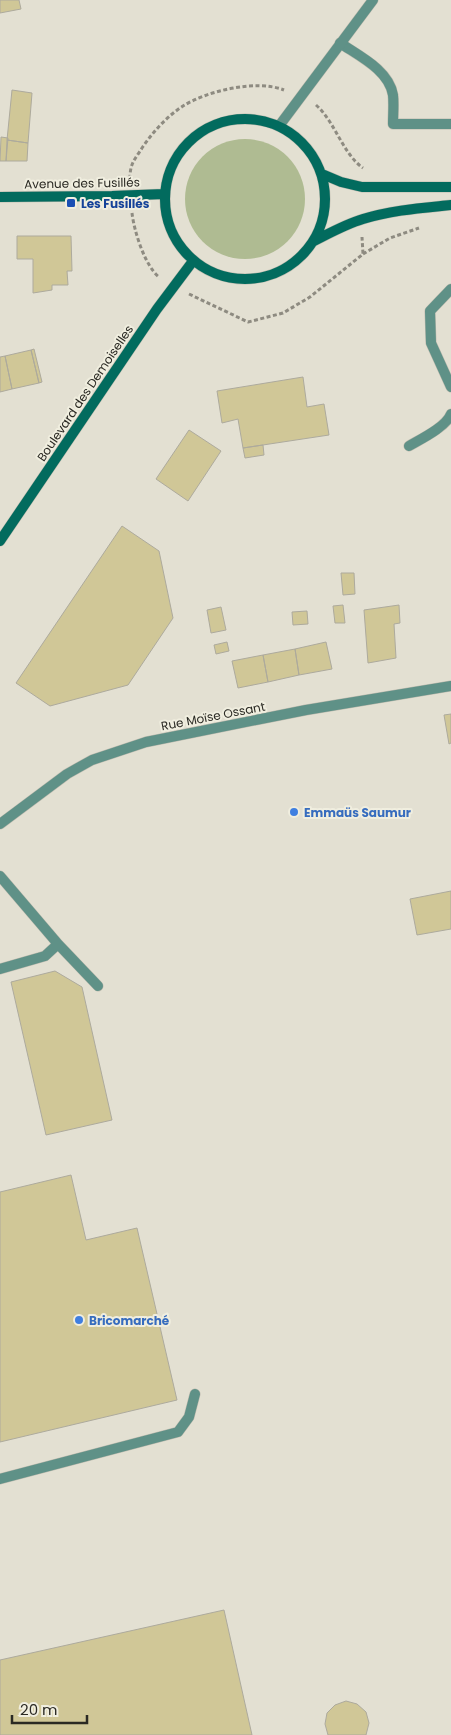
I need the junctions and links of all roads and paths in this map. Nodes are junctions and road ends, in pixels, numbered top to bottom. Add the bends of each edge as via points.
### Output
1 (373, 0) edge
2 (340, 43) junction
3 (300, 96) junction
4 (451, 124) edge
5 (279, 126) junction
6 (322, 174) junction
7 (362, 187) junction
8 (451, 187) edge
9 (164, 194) junction
10 (131, 196) junction
11 (0, 197) edge
12 (451, 205) edge
13 (361, 220) junction
14 (428, 226) dead end
15 (314, 241) junction
16 (363, 254) junction
17 (193, 261) junction
18 (174, 287) junction
19 (451, 289) edge
20 (451, 387) edge
21 (451, 414) edge
22 (409, 446) dead end
23 (0, 541) edge
24 (451, 686) edge
25 (0, 824) edge
26 (0, 876) edge
27 (58, 944) junction
28 (0, 969) edge
29 (98, 986) dead end
30 (195, 1394) dead end
31 (0, 1479) edge

1 - 2 street
2 - 3 street
2 - 4 street via 385,77 393,95 393,124
3 - 5 street
3 - 7 path via 326,114 362,168
3 - 10 path via 278,88 252,86 215,92 182,106 154,130 130,167
5 - 6 main road via 298,137
5 - 9 main road via 258,119 235,118 214,124 194,135 168,172
6 - 7 main road
6 - 15 main road via 326,196 323,220
7 - 8 main road
9 - 10 main road, Avenue des Fusillés
9 - 17 main road via 166,219 177,242
10 - 11 main road, Avenue des Fusillés
10 - 18 path via 133,224 151,270
12 - 13 main road
13 - 15 main road
13 - 16 path
14 - 16 path via 390,238
15 - 17 main road via 289,266 266,277 241,280 216,274
16 - 18 path via 292,308 248,322
17 - 18 main road, Boulevard des Demoiselles
18 - 23 main road, Boulevard des Demoiselles
19 - 20 street via 430,311 431,343
21 - 22 street via 436,429
24 - 25 street, Rue Moïse Ossant via 306,710 146,742 92,760 67,774
26 - 27 street
27 - 28 street via 45,956
27 - 29 street
30 - 31 street via 189,1417 178,1432

